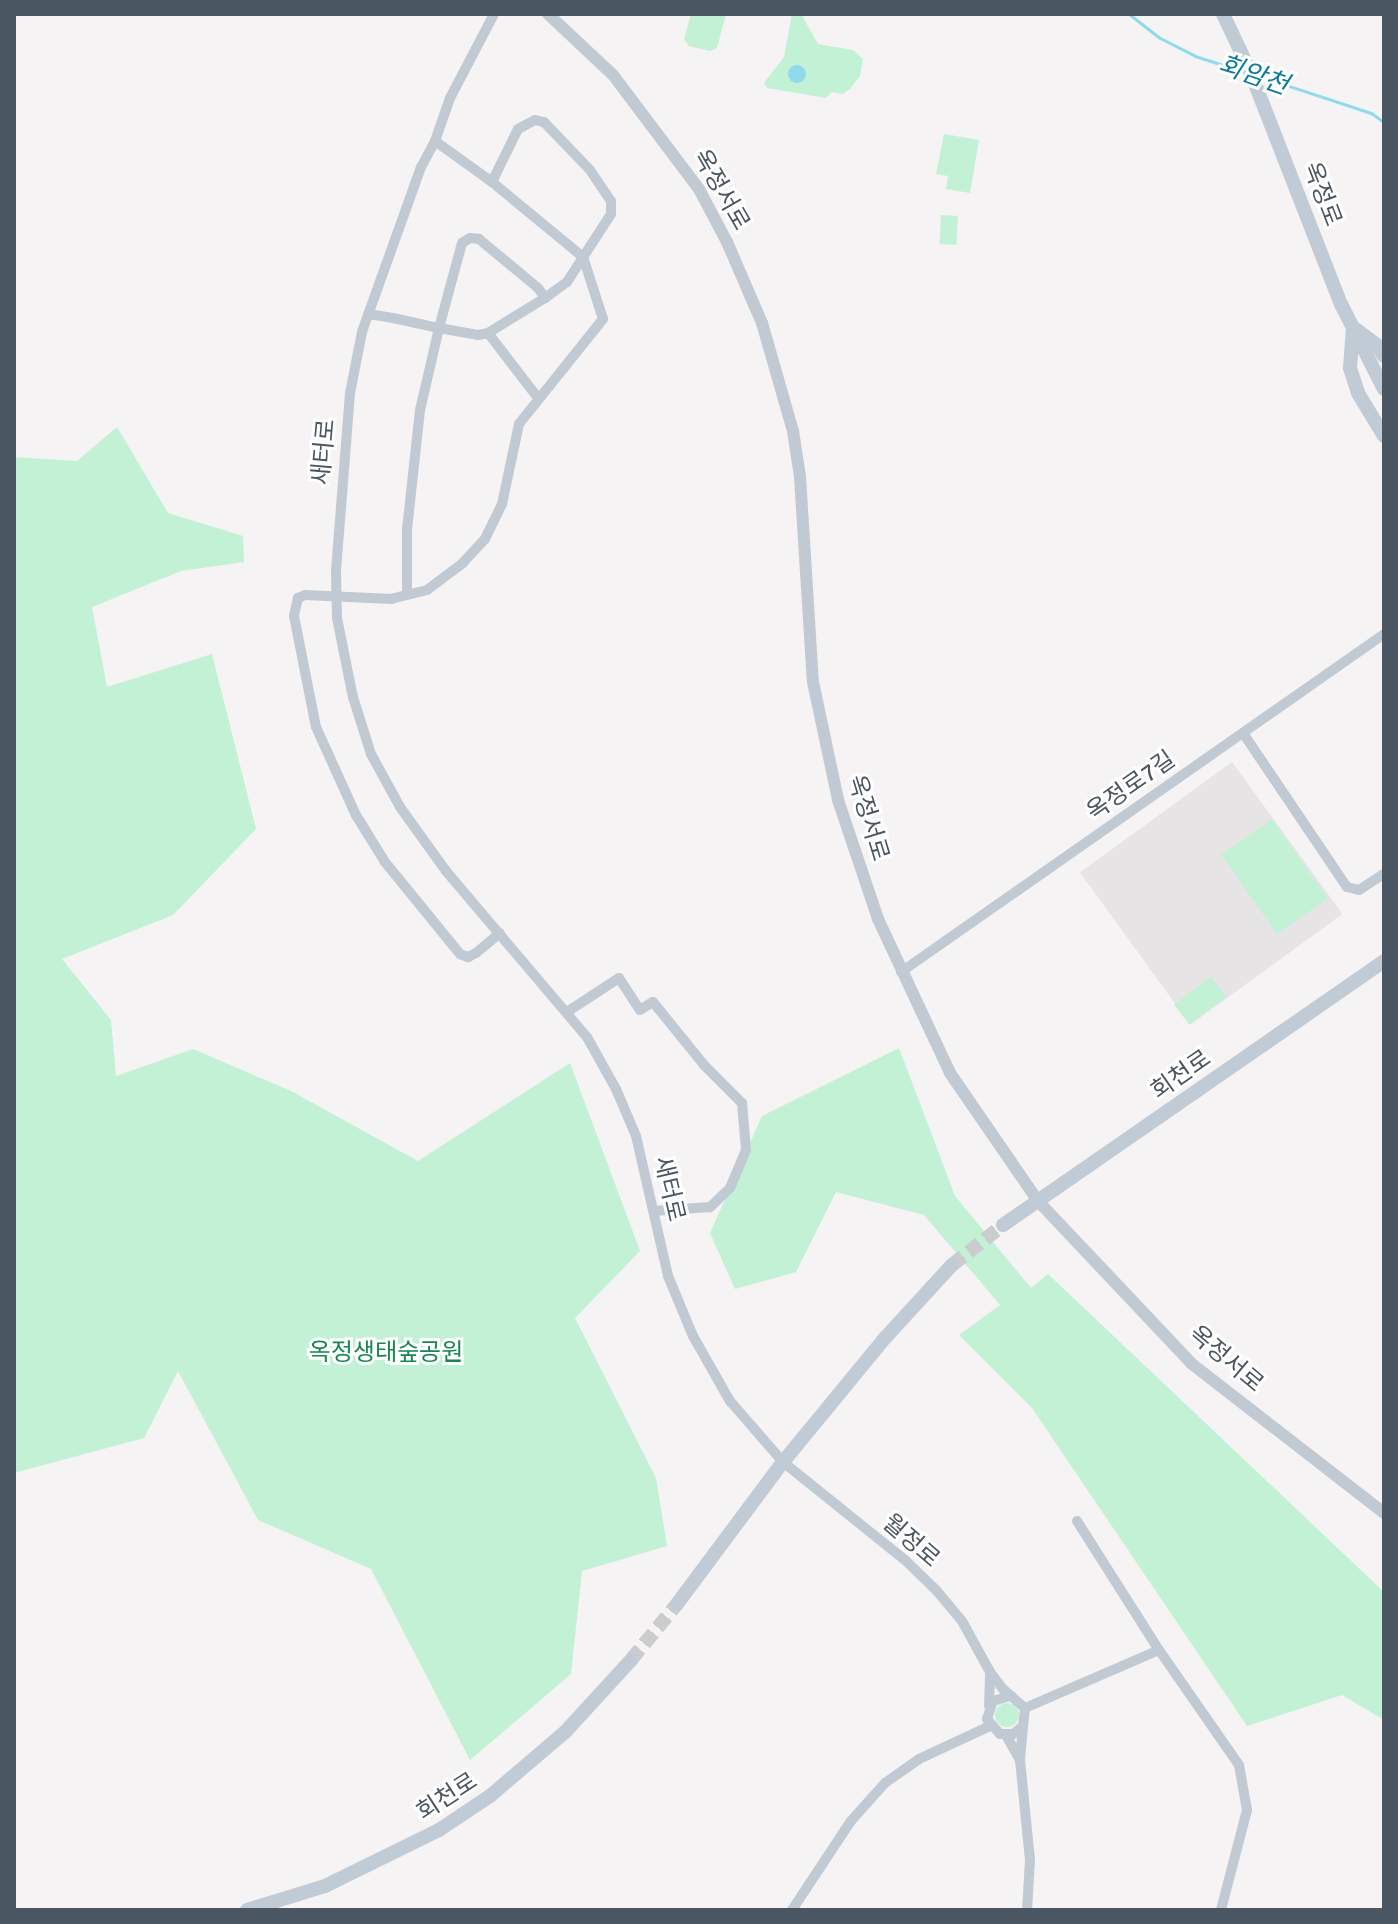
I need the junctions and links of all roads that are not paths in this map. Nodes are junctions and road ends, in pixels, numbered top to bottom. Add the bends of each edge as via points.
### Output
1 (494, 14) edge
2 (548, 14) edge
3 (1223, 14) edge
4 (435, 141) junction
5 (492, 182) junction
6 (583, 257) junction
7 (545, 298) junction
8 (368, 314) junction
9 (439, 328) junction
10 (1353, 328) junction
11 (488, 333) junction
12 (1384, 356) edge
13 (1384, 389) edge
14 (538, 398) junction
15 (1384, 436) edge
16 (407, 595) junction
17 (337, 596) junction
18 (1384, 634) edge
19 (1243, 733) junction
20 (1384, 874) edge
21 (500, 933) junction
22 (1384, 961) edge
23 (901, 972) junction
24 (567, 1012) junction
25 (1038, 1201) junction
26 (653, 1211) junction
27 (1003, 1225) tunnel mouth
28 (952, 1265) tunnel mouth
29 (783, 1462) junction
30 (1384, 1513) edge
31 (1077, 1521) dead end
32 (677, 1604) tunnel mouth
33 (1159, 1650) junction
34 (631, 1660) tunnel mouth
35 (990, 1672) junction
36 (1011, 1696) junction
37 (989, 1706) junction
38 (1025, 1708) junction
39 (990, 1726) junction
40 (1023, 1726) junction
41 (1006, 1735) junction
42 (1020, 1760) junction
43 (247, 1910) edge
44 (792, 1910) edge
45 (1027, 1910) edge
46 (1221, 1910) edge

1 - 4 street, 새터로 via 450,98
2 - 23 street, 옥정서로 via 613,75 685,168 727,242 762,323 793,431 800,477 813,682 822,731 838,800
3 - 10 main road, 옥정로
4 - 5 street
4 - 8 street, 새터로
5 - 6 street
5 - 6 street via 518,129 535,120 544,122 590,170 611,201 611,214
6 - 7 street via 567,282
6 - 14 street via 603,319
7 - 9 street via 491,247 470,238 458,253
7 - 11 street
8 - 9 street
8 - 17 street, 새터로 via 341,479
9 - 11 street
9 - 16 street via 416,436
10 - 12 main road
10 - 13 main road, 옥정로
10 - 15 main road via 1350,368 1358,393
11 - 14 street
14 - 16 street via 519,424 502,504 485,539 446,578
16 - 17 street
17 - 21 street, 새터로 via 353,697 371,754 400,807 446,871
17 - 21 street via 298,598 294,616 316,727 332,768 385,862 460,954 476,953
18 - 19 street, 옥정로7길
19 - 20 street via 1347,887 1359,890
19 - 23 street, 옥정로7길
21 - 24 street, 새터로
22 - 25 main road, 회천로
23 - 25 street, 옥정서로 via 950,1073
24 - 26 street, 새터로 via 587,1037 636,1136
24 - 26 street via 619,978 640,1010 653,1002 742,1103 746,1150 730,1188 710,1207
25 - 27 main road, 회천로
25 - 30 street, 옥정서로 via 1192,1364
26 - 29 street, 새터로 via 668,1276 693,1336 730,1401
28 - 29 main road
29 - 32 main road
29 - 35 street, 월정로 via 936,1590 962,1621
31 - 33 street
33 - 38 street
33 - 46 street via 1239,1765 1244,1780 1244,1827
34 - 43 main road, 회천로 via 566,1731 490,1796 439,1830 325,1886
35 - 36 street, 월정로
35 - 37 street
36 - 37 street
36 - 38 street
37 - 39 street
38 - 40 street
39 - 41 street
39 - 44 street via 919,1759 885,1783 851,1821
40 - 41 street
40 - 42 street
41 - 42 street
42 - 45 street via 1030,1860

